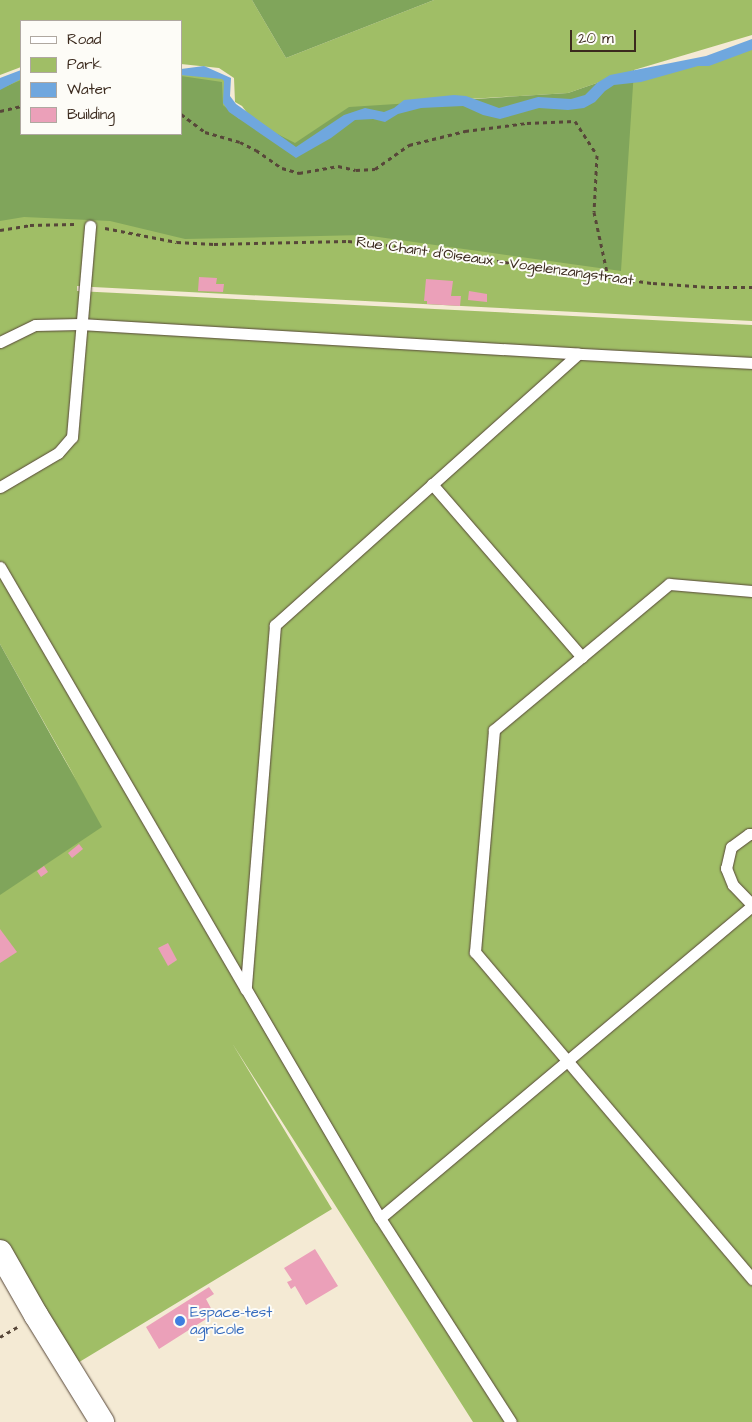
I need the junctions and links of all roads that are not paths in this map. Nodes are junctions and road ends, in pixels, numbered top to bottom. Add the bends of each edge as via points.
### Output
1 (90, 226) road end
2 (80, 324) junction
3 (0, 342) edge
4 (578, 354) junction
5 (752, 363) edge
6 (432, 484) junction
7 (0, 488) edge
8 (0, 567) edge
9 (752, 591) edge
10 (582, 657) junction
11 (752, 834) edge
12 (752, 906) edge
13 (246, 989) junction
14 (566, 1062) junction
15 (380, 1218) junction
16 (0, 1252) edge
17 (752, 1279) edge
18 (102, 1422) edge
19 (511, 1422) edge

1 - 2 lane
2 - 3 lane via 35,324
2 - 4 lane
2 - 7 lane via 72,437 58,454
4 - 5 lane
4 - 6 lane
6 - 10 lane
6 - 13 lane via 275,625
8 - 13 lane
9 - 10 lane via 669,584
10 - 14 lane via 494,730 475,952
11 - 12 lane via 731,848 726,868 733,885
12 - 14 lane
13 - 15 lane
14 - 15 lane
14 - 17 lane
15 - 19 lane
16 - 18 street

